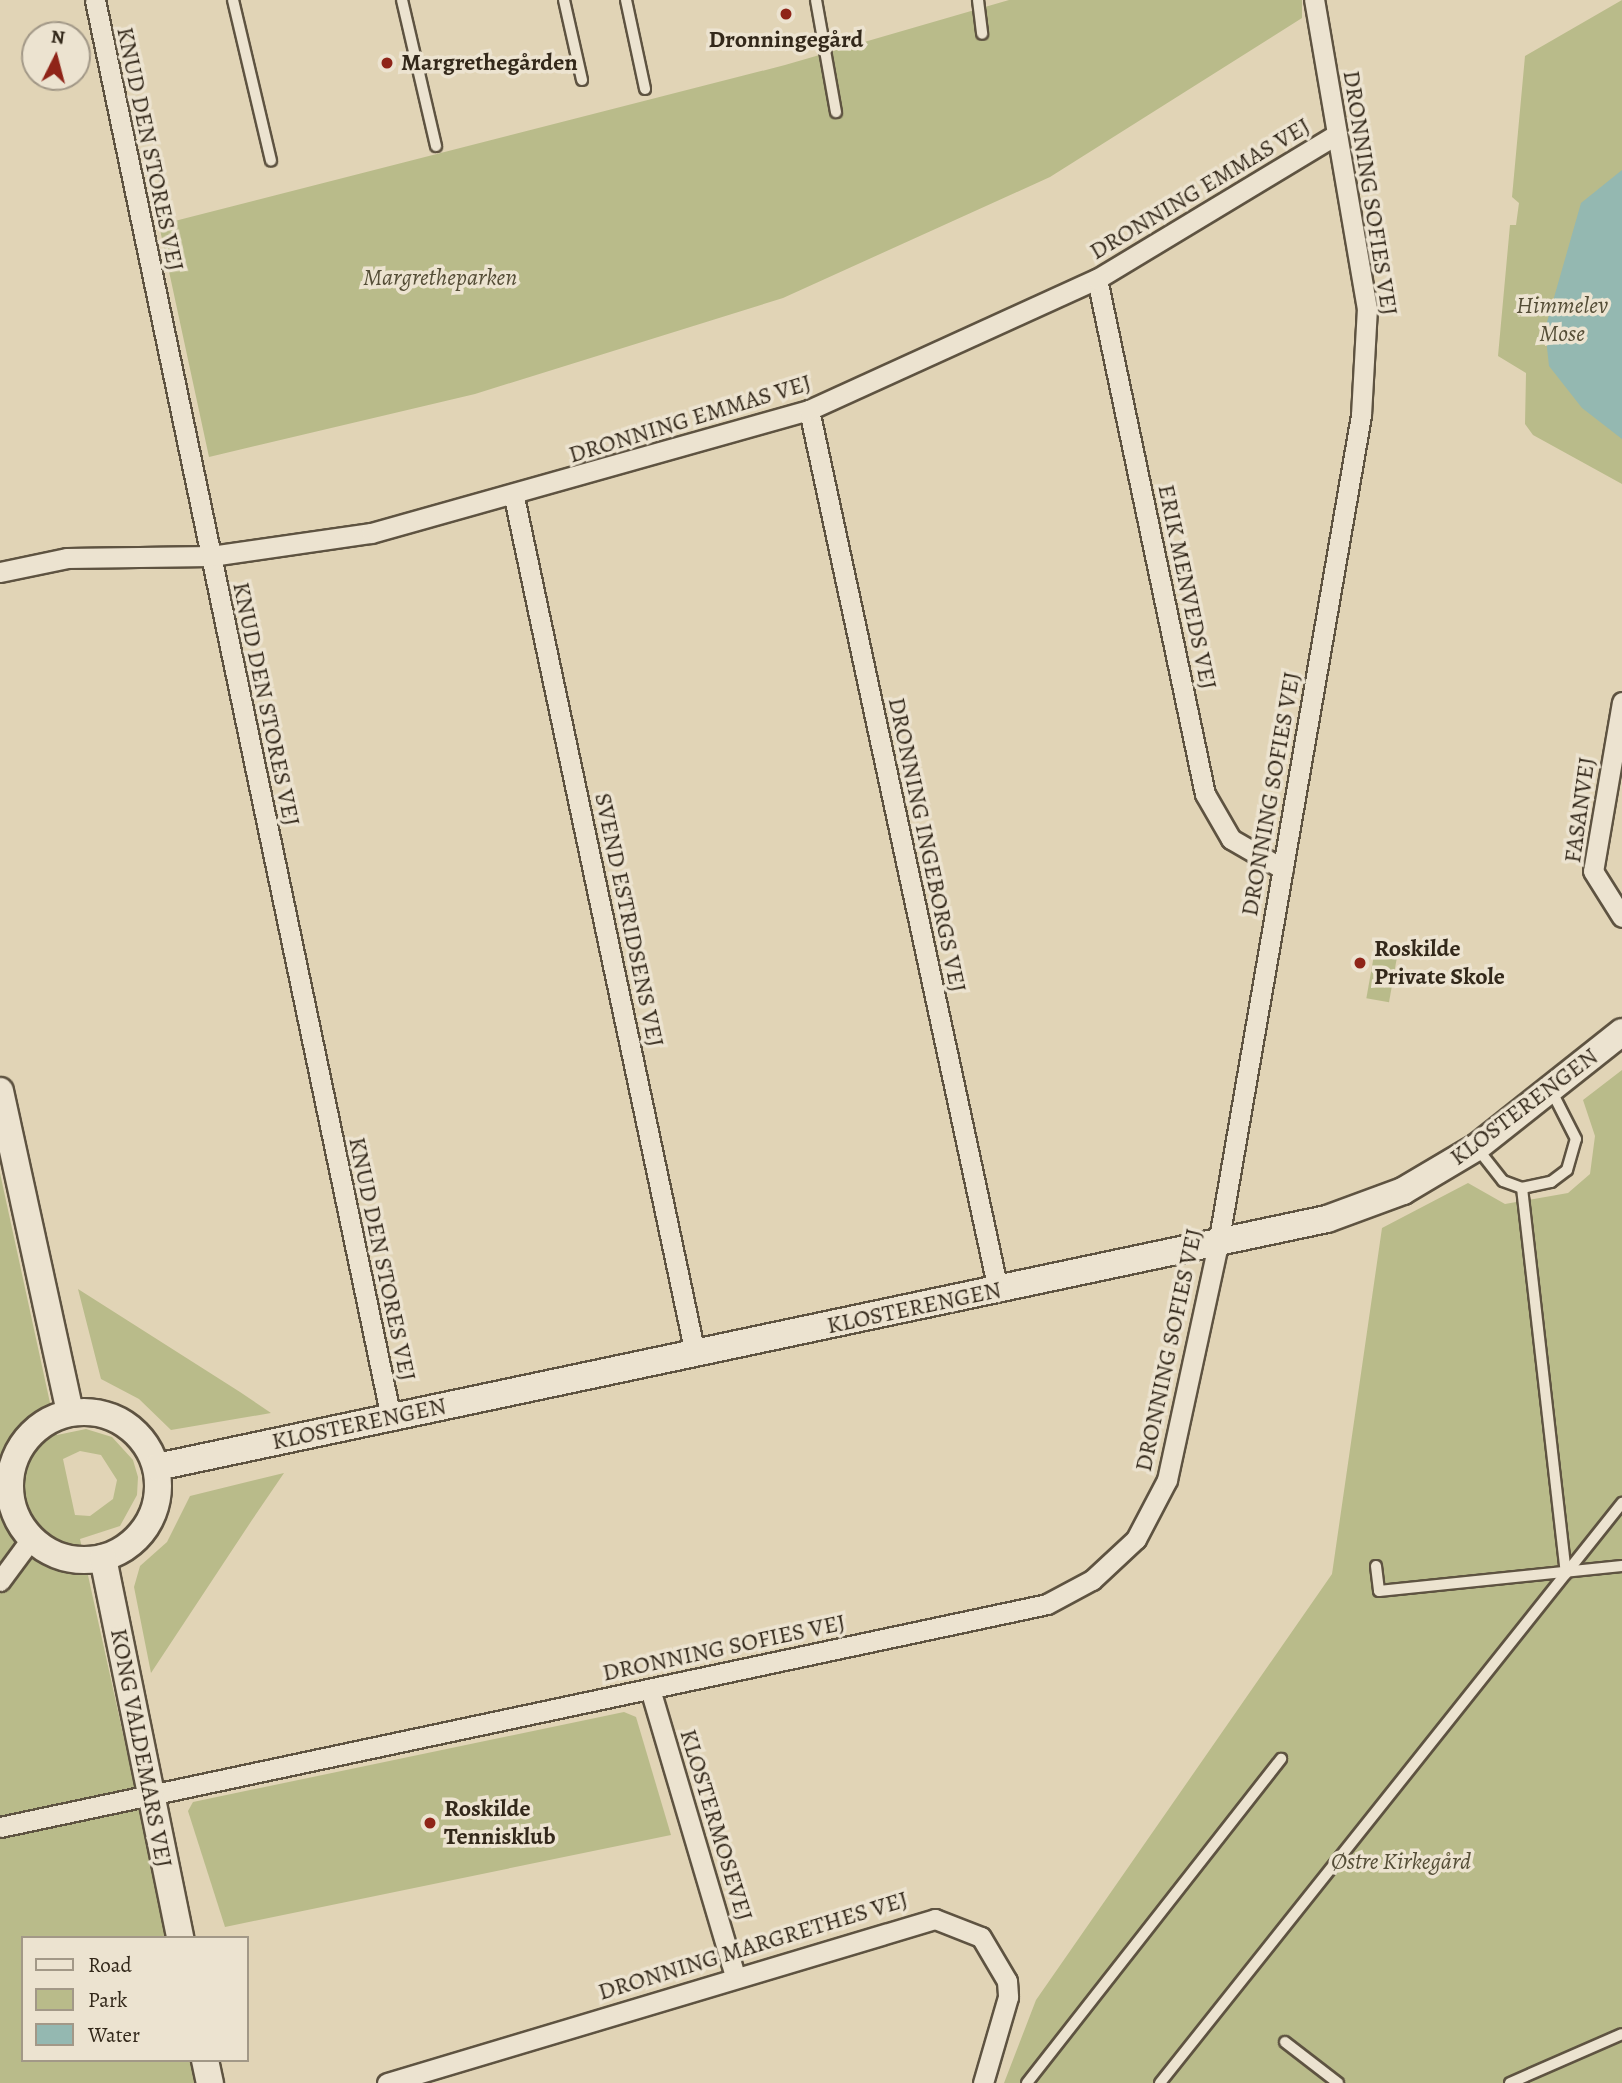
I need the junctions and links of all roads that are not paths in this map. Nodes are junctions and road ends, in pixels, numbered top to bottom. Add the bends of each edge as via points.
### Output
1 (95, 0) edge
2 (233, 0) edge
3 (402, 0) edge
4 (564, 0) edge
5 (626, 0) edge
6 (816, 0) edge
7 (978, 0) edge
8 (1314, 0) edge
9 (982, 34) dead end
10 (582, 80) dead end
11 (645, 89) dead end
12 (836, 112) dead end
13 (1337, 134) junction
14 (436, 146) dead end
15 (271, 161) dead end
16 (1097, 279) junction
17 (809, 410) junction
18 (514, 497) junction
19 (211, 556) junction
20 (0, 572) edge
21 (1622, 702) edge
22 (1283, 869) junction
23 (1622, 917) edge
24 (1622, 1032) edge
25 (1551, 1090) junction
26 (0, 1091) edge
27 (1477, 1147) junction
28 (1522, 1188) junction
29 (1218, 1244) junction
30 (998, 1290) junction
31 (695, 1354) junction
32 (69, 1412) junction
33 (391, 1418) junction
34 (156, 1467) junction
35 (1622, 1503) edge
36 (31, 1539) junction
37 (103, 1558) junction
38 (1376, 1566) dead end
39 (1622, 1566) edge
40 (1566, 1573) junction
41 (0, 1581) edge
42 (650, 1689) junction
43 (1281, 1759) dead end
44 (151, 1796) junction
45 (0, 1827) edge
46 (180, 1936) edge
47 (735, 1976) junction
48 (1622, 2034) edge
49 (1285, 2042) dead end
50 (205, 2062) edge
51 (210, 2083) edge
52 (387, 2083) edge
53 (983, 2083) edge
54 (1027, 2083) edge
55 (1160, 2083) edge
56 (1338, 2083) edge
57 (1510, 2083) edge

1 - 19 street, KNUD DEN STORES VEJ
2 - 15 lane
3 - 14 lane
4 - 10 lane
5 - 11 lane
6 - 12 lane
7 - 9 lane
8 - 13 street, DRONNING SOFIES VEJ
13 - 16 street, DRONNING EMMAS VEJ
13 - 22 street, DRONNING SOFIES VEJ via 1367,309 1361,415
16 - 17 street, DRONNING EMMAS VEJ via 964,345
16 - 22 street, ERIK MENVEDS VEJ via 1205,794 1231,839
17 - 18 street, DRONNING EMMAS VEJ
17 - 30 street, DRONNING INGEBORGS VEJ
18 - 19 street, DRONNING EMMAS VEJ via 371,533
18 - 31 street, SVEND ESTRIDSENS VEJ
19 - 20 street, DRONNING EMMAS VEJ via 67,558
19 - 33 street, KNUD DEN STORES VEJ
21 - 23 street, FASANVEJ via 1593,871
22 - 29 street, DRONNING SOFIES VEJ
24 - 25 street, KLOSTERENGEN
25 - 27 street, KLOSTERENGEN
25 - 28 lane via 1572,1122 1573,1157 1551,1182
26 - 32 street
27 - 28 lane via 1503,1181
27 - 29 street, KLOSTERENGEN via 1403,1191 1339,1214
28 - 40 lane
29 - 30 street, KLOSTERENGEN
29 - 42 street, DRONNING SOFIES VEJ via 1167,1480 1136,1539 1092,1580 1047,1604
30 - 31 street, KLOSTERENGEN
31 - 33 street, KLOSTERENGEN
32 - 34 street via 114,1417 148,1446
32 - 36 street via 32,1431 10,1471 9,1496
33 - 34 street, KLOSTERENGEN
34 - 37 street via 153,1513 142,1533
35 - 40 lane
36 - 37 street via 64,1558
36 - 41 street
37 - 44 street, KONG VALDEMARS VEJ
38 - 40 lane via 1379,1591
39 - 40 lane
40 - 55 lane
42 - 44 street, DRONNING SOFIES VEJ
42 - 47 street, KLOSTERMOSEVEJ
43 - 54 lane
44 - 45 street, DRONNING SOFIES VEJ
44 - 46 street, KONG VALDEMARS VEJ
47 - 52 street, DRONNING MARGRETHES VEJ
47 - 53 street, DRONNING MARGRETHES VEJ via 918,1920 967,1928 993,1950 1009,1997
48 - 57 lane
49 - 56 lane
50 - 51 street

